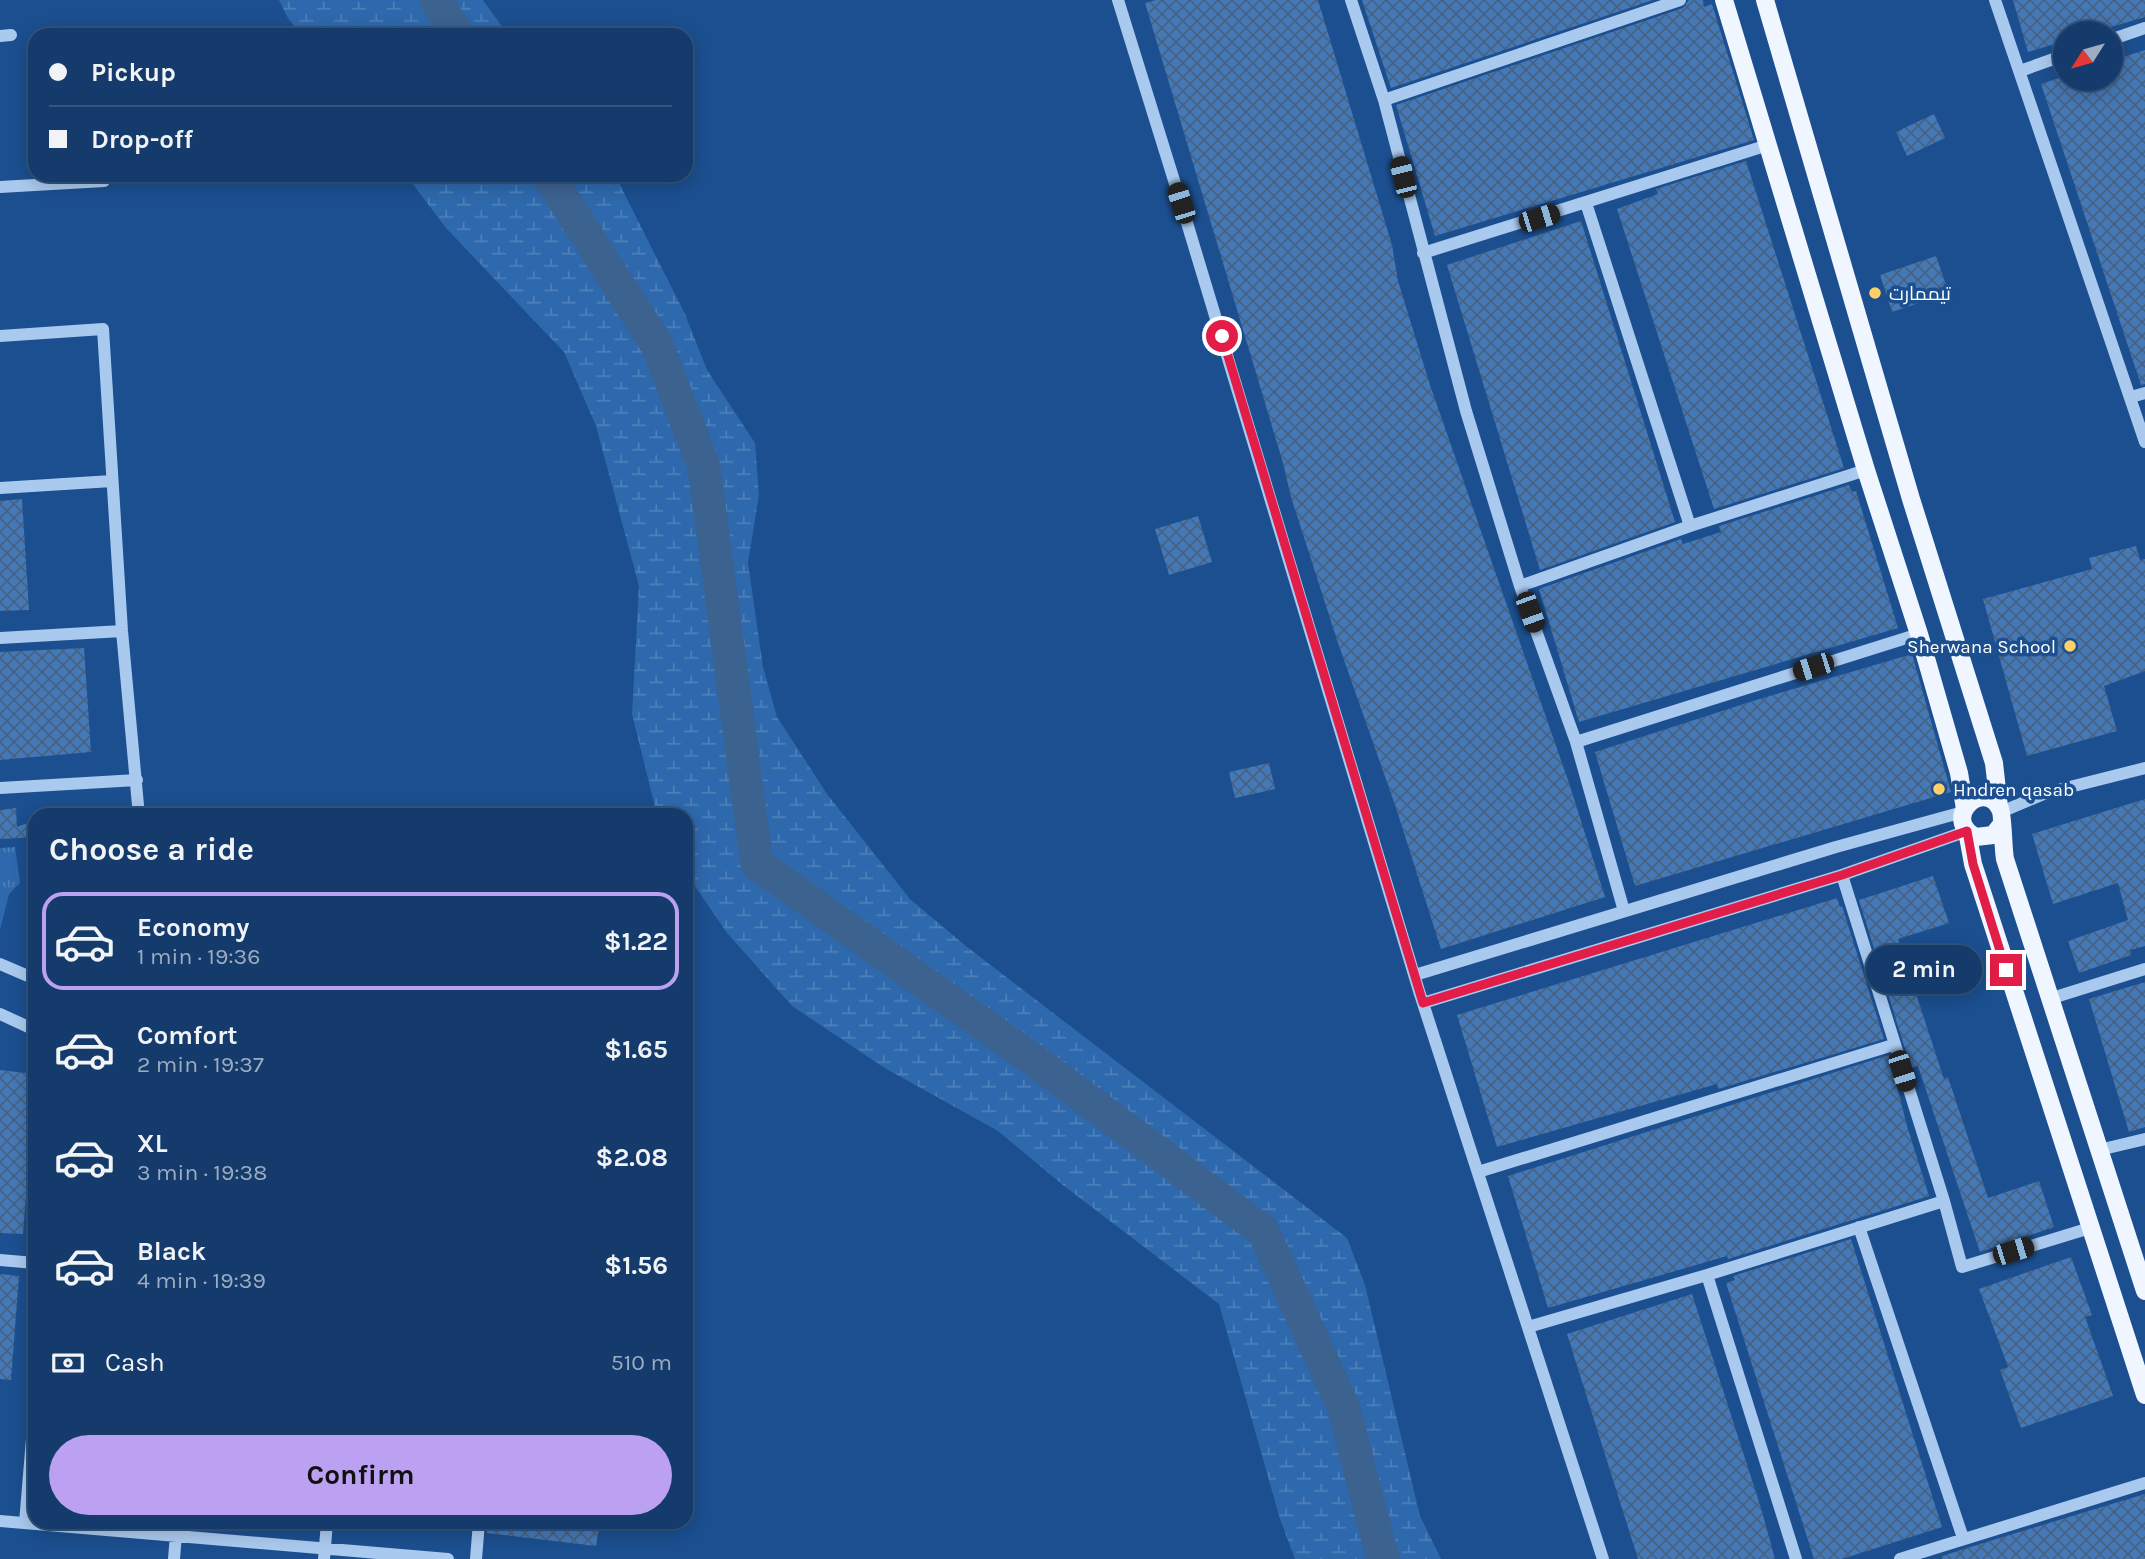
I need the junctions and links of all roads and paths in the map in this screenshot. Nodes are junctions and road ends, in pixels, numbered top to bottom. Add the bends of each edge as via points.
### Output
1 (1118, 0) edge
2 (1351, 0) edge
3 (1680, 0) edge
4 (1724, 0) edge
5 (1765, 0) edge
6 (1995, 0) edge
7 (2145, 28) edge
8 (2123, 36) edge
9 (2053, 59) edge
10 (2020, 71) junction
11 (1384, 100) junction
12 (1768, 145) junction
13 (87, 182) edge
14 (0, 187) edge
15 (1586, 203) junction
16 (1423, 254) junction
17 (0, 335) edge
18 (2145, 393) edge
19 (2131, 397) junction
20 (2145, 442) edge
21 (1866, 470) junction
22 (112, 481) junction
23 (0, 488) edge
24 (1689, 526) junction
25 (1520, 586) junction
26 (122, 631) junction
27 (1919, 634) junction
28 (0, 638) edge
29 (1576, 743) junction
30 (2145, 768) edge
31 (137, 780) junction
32 (0, 789) edge
33 (139, 808) edge
34 (1964, 810) junction
35 (2001, 815) junction
36 (1967, 831) junction
37 (1842, 875) junction
38 (1624, 911) junction
39 (0, 964) edge
40 (2145, 969) edge
41 (1415, 975) junction
42 (28, 976) edge
43 (2049, 999) junction
44 (1423, 1003) junction
45 (0, 1014) edge
46 (28, 1027) edge
47 (1893, 1045) junction
48 (2145, 1139) edge
49 (2099, 1150) junction
50 (1478, 1172) junction
51 (1944, 1202) junction
52 (1859, 1227) junction
53 (2090, 1228) junction
54 (0, 1260) edge
55 (28, 1262) edge
56 (1707, 1275) junction
57 (2145, 1291) edge
58 (1528, 1327) junction
59 (2145, 1395) edge
60 (2145, 1483) edge
61 (28, 1487) edge
62 (0, 1521) edge
63 (25, 1523) junction
64 (28, 1523) edge
65 (176, 1529) edge
66 (327, 1529) edge
67 (479, 1529) edge
68 (1963, 1538) junction
69 (325, 1554) edge
70 (174, 1559) edge
71 (448, 1559) edge
72 (477, 1559) edge
73 (1603, 1559) edge
74 (1796, 1559) edge
75 (1900, 1559) edge

1 - 41 street
2 - 11 street
3 - 11 street
4 - 12 main road
5 - 35 main road via 1911,499 1994,763
6 - 10 street
7 - 8 street
9 - 10 street
10 - 19 street
11 - 16 street
12 - 15 street
12 - 21 main road
13 - 14 street
15 - 16 street
15 - 24 street
16 - 25 street
17 - 22 street via 103,328
18 - 19 street
19 - 20 street
21 - 24 street
21 - 27 main road
22 - 23 street
22 - 26 street
24 - 25 street
25 - 29 street
26 - 28 street
26 - 31 street
27 - 29 street
27 - 34 main road via 1959,774
29 - 38 street
30 - 35 street via 2046,793
31 - 32 street
31 - 33 street
34 - 35 main road via 1971,801 1990,799
34 - 36 main road
34 - 38 street
35 - 36 main road via 1996,833 1986,838
35 - 43 main road via 2005,859
36 - 37 street
36 - 53 main road via 1973,864
37 - 44 street
37 - 47 street
38 - 41 street
39 - 42 street
40 - 43 street
41 - 44 street
43 - 49 main road
44 - 50 street
45 - 46 street
47 - 50 street
47 - 51 street
48 - 49 street
49 - 57 main road
50 - 58 street
51 - 52 street
51 - 53 street via 1962,1267
52 - 56 street
52 - 68 street
53 - 59 main road
54 - 55 street
56 - 58 street
56 - 74 street
58 - 73 street
60 - 68 street
61 - 63 street
62 - 63 street
63 - 64 street
65 - 69 street
65 - 70 street
66 - 69 street
67 - 72 street
68 - 75 street
69 - 71 street

